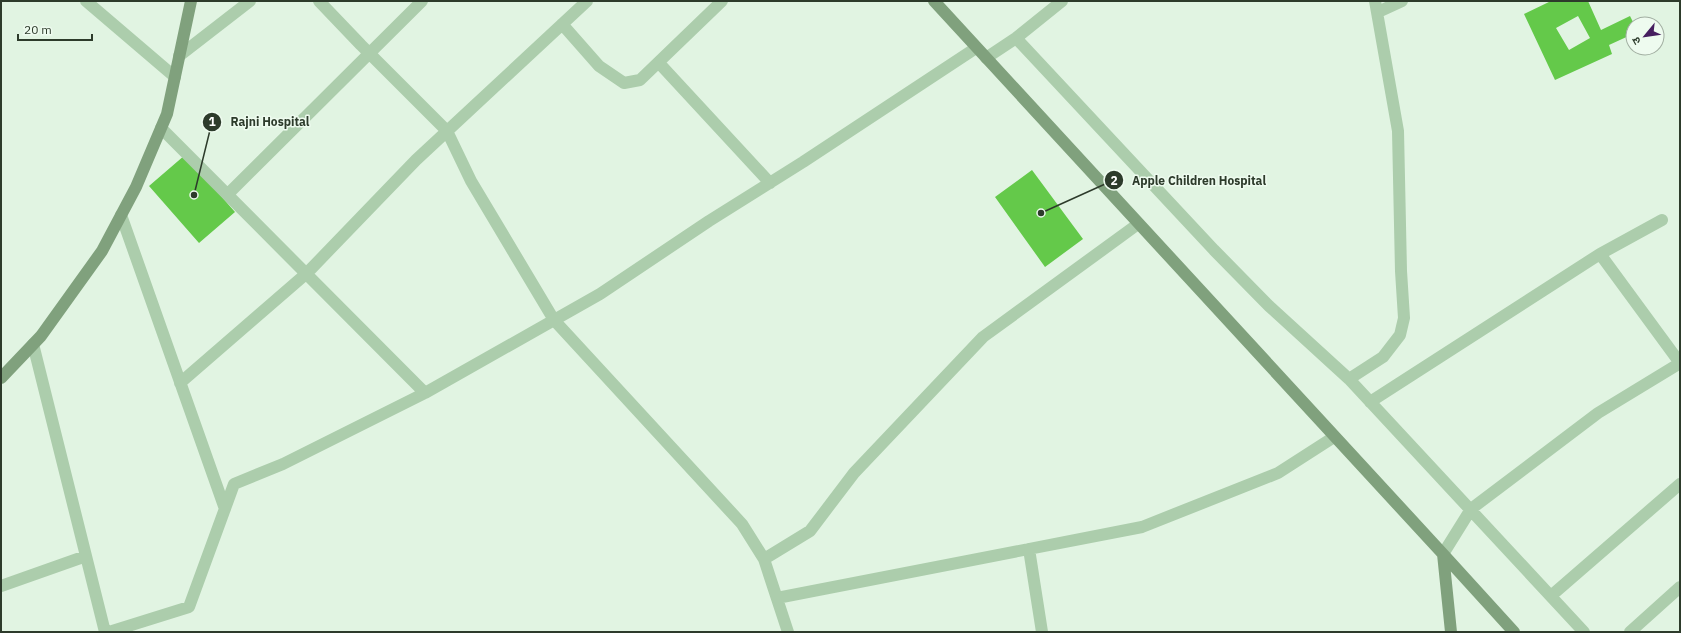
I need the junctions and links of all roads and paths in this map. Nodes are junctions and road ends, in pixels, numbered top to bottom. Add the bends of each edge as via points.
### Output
1 (86, 1) edge
2 (191, 1) edge
3 (250, 1) edge
4 (319, 1) edge
5 (422, 1) edge
6 (587, 1) edge
7 (722, 1) edge
8 (934, 1) edge
9 (1062, 1) edge
10 (1402, 1) edge
11 (1377, 7) edge
12 (562, 24) junction
13 (1016, 38) junction
14 (976, 48) junction
15 (369, 54) junction
16 (179, 56) junction
17 (986, 58) junction
18 (659, 63) junction
19 (175, 77) junction
20 (161, 128) junction
21 (447, 130) junction
22 (770, 183) junction
23 (228, 194) junction
24 (121, 216) junction
25 (1662, 220) dead end
26 (1138, 224) junction
27 (1600, 254) junction
28 (307, 273) junction
29 (554, 320) junction
30 (33, 344) junction
31 (1680, 363) edge
32 (1, 378) edge
33 (1349, 379) junction
34 (180, 383) junction
35 (425, 392) junction
36 (1370, 402) junction
37 (1334, 437) junction
38 (1680, 484) edge
39 (224, 509) junction
40 (1471, 509) junction
41 (1029, 549) junction
42 (1443, 554) junction
43 (86, 556) junction
44 (764, 559) junction
45 (1, 586) edge
46 (1680, 587) edge
47 (1552, 595) junction
48 (777, 598) junction
49 (105, 632) edge
50 (109, 632) edge
51 (788, 632) edge
52 (1042, 632) edge
53 (1451, 632) edge
54 (1514, 632) edge
55 (1584, 632) edge
56 (1630, 632) edge

1 - 19 street
2 - 16 street
3 - 16 street
4 - 15 street
5 - 15 street
6 - 12 street
7 - 18 street
8 - 14 street
9 - 13 street
10 - 11 street
11 - 33 street via 1398,131 1404,318 1400,335 1383,357
12 - 18 street via 599,66 624,83 640,80
12 - 21 street
13 - 17 street
13 - 33 street via 1214,250 1269,306
14 - 17 street
14 - 22 street
15 - 21 street
15 - 23 street
16 - 19 street
17 - 26 street
18 - 22 street
19 - 20 street via 167,114
20 - 23 street
20 - 24 street
21 - 28 street
21 - 29 street via 471,181
22 - 29 street via 600,294
23 - 28 street
24 - 30 street via 102,251
24 - 34 street
25 - 27 street
26 - 37 street
26 - 44 street via 983,337 854,473 810,531
27 - 31 street
27 - 36 street
28 - 34 street
28 - 35 street
29 - 35 street
29 - 44 street via 742,524
30 - 32 street
30 - 43 street
31 - 40 street via 1598,414
33 - 36 street
34 - 39 street
35 - 39 street via 283,464 234,484
36 - 40 street
37 - 41 street via 1278,473 1142,527
37 - 42 street
38 - 47 street
39 - 50 street via 189,607
40 - 42 street
40 - 47 street
41 - 48 street
41 - 52 street
42 - 53 street
42 - 54 street
43 - 45 street
43 - 49 street
44 - 48 street
46 - 56 street
47 - 55 street
48 - 51 street

